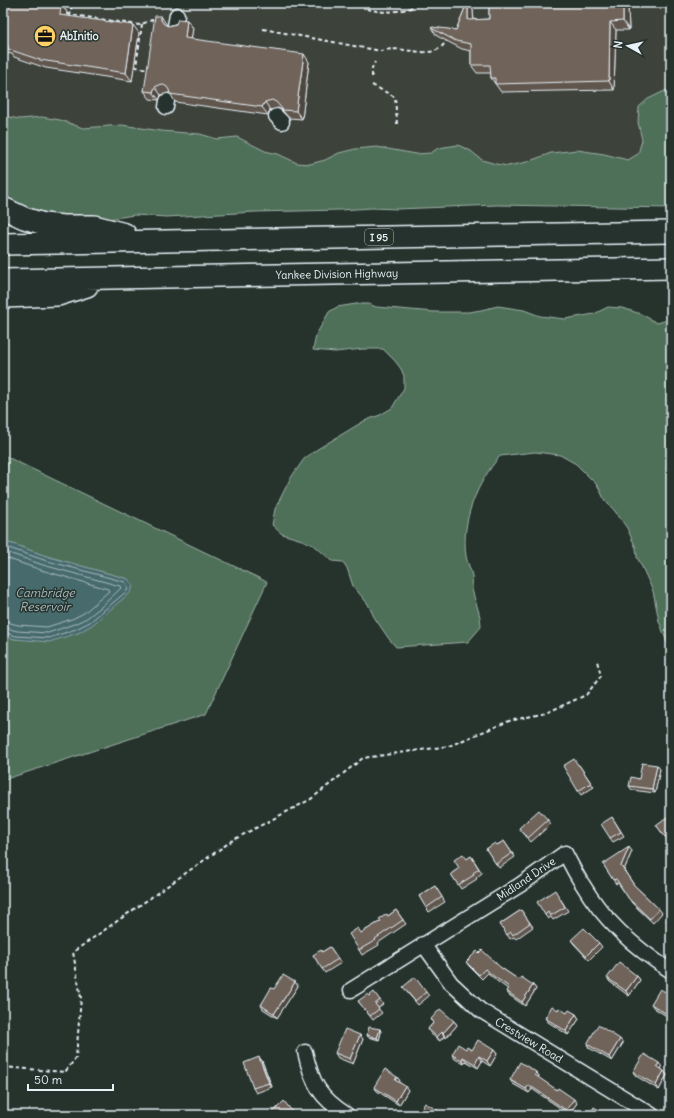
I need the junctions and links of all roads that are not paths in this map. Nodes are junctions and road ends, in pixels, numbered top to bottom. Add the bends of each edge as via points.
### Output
1 (3, 208) edge
2 (671, 232) edge
3 (157, 241) junction
4 (3, 244) edge
5 (671, 268) edge
6 (113, 278) junction
7 (3, 280) edge
8 (3, 297) edge
9 (423, 944) junction
10 (671, 971) edge
11 (351, 990) dead end
12 (305, 1052) dead end
13 (347, 1115) edge
14 (652, 1115) edge

1 - 3 highway via 44,224 94,226
2 - 3 highway, I 95
3 - 4 highway, I 95
5 - 6 highway, Yankee Division Highway
6 - 7 highway, Yankee Division Highway
6 - 8 highway via 58,294
9 - 10 street, Midland Drive via 520,885 565,853 583,886 608,919 638,948
9 - 11 street, Midland Drive
9 - 14 street, Crestview Road via 451,983 480,1010
12 - 13 street via 310,1072 324,1098

